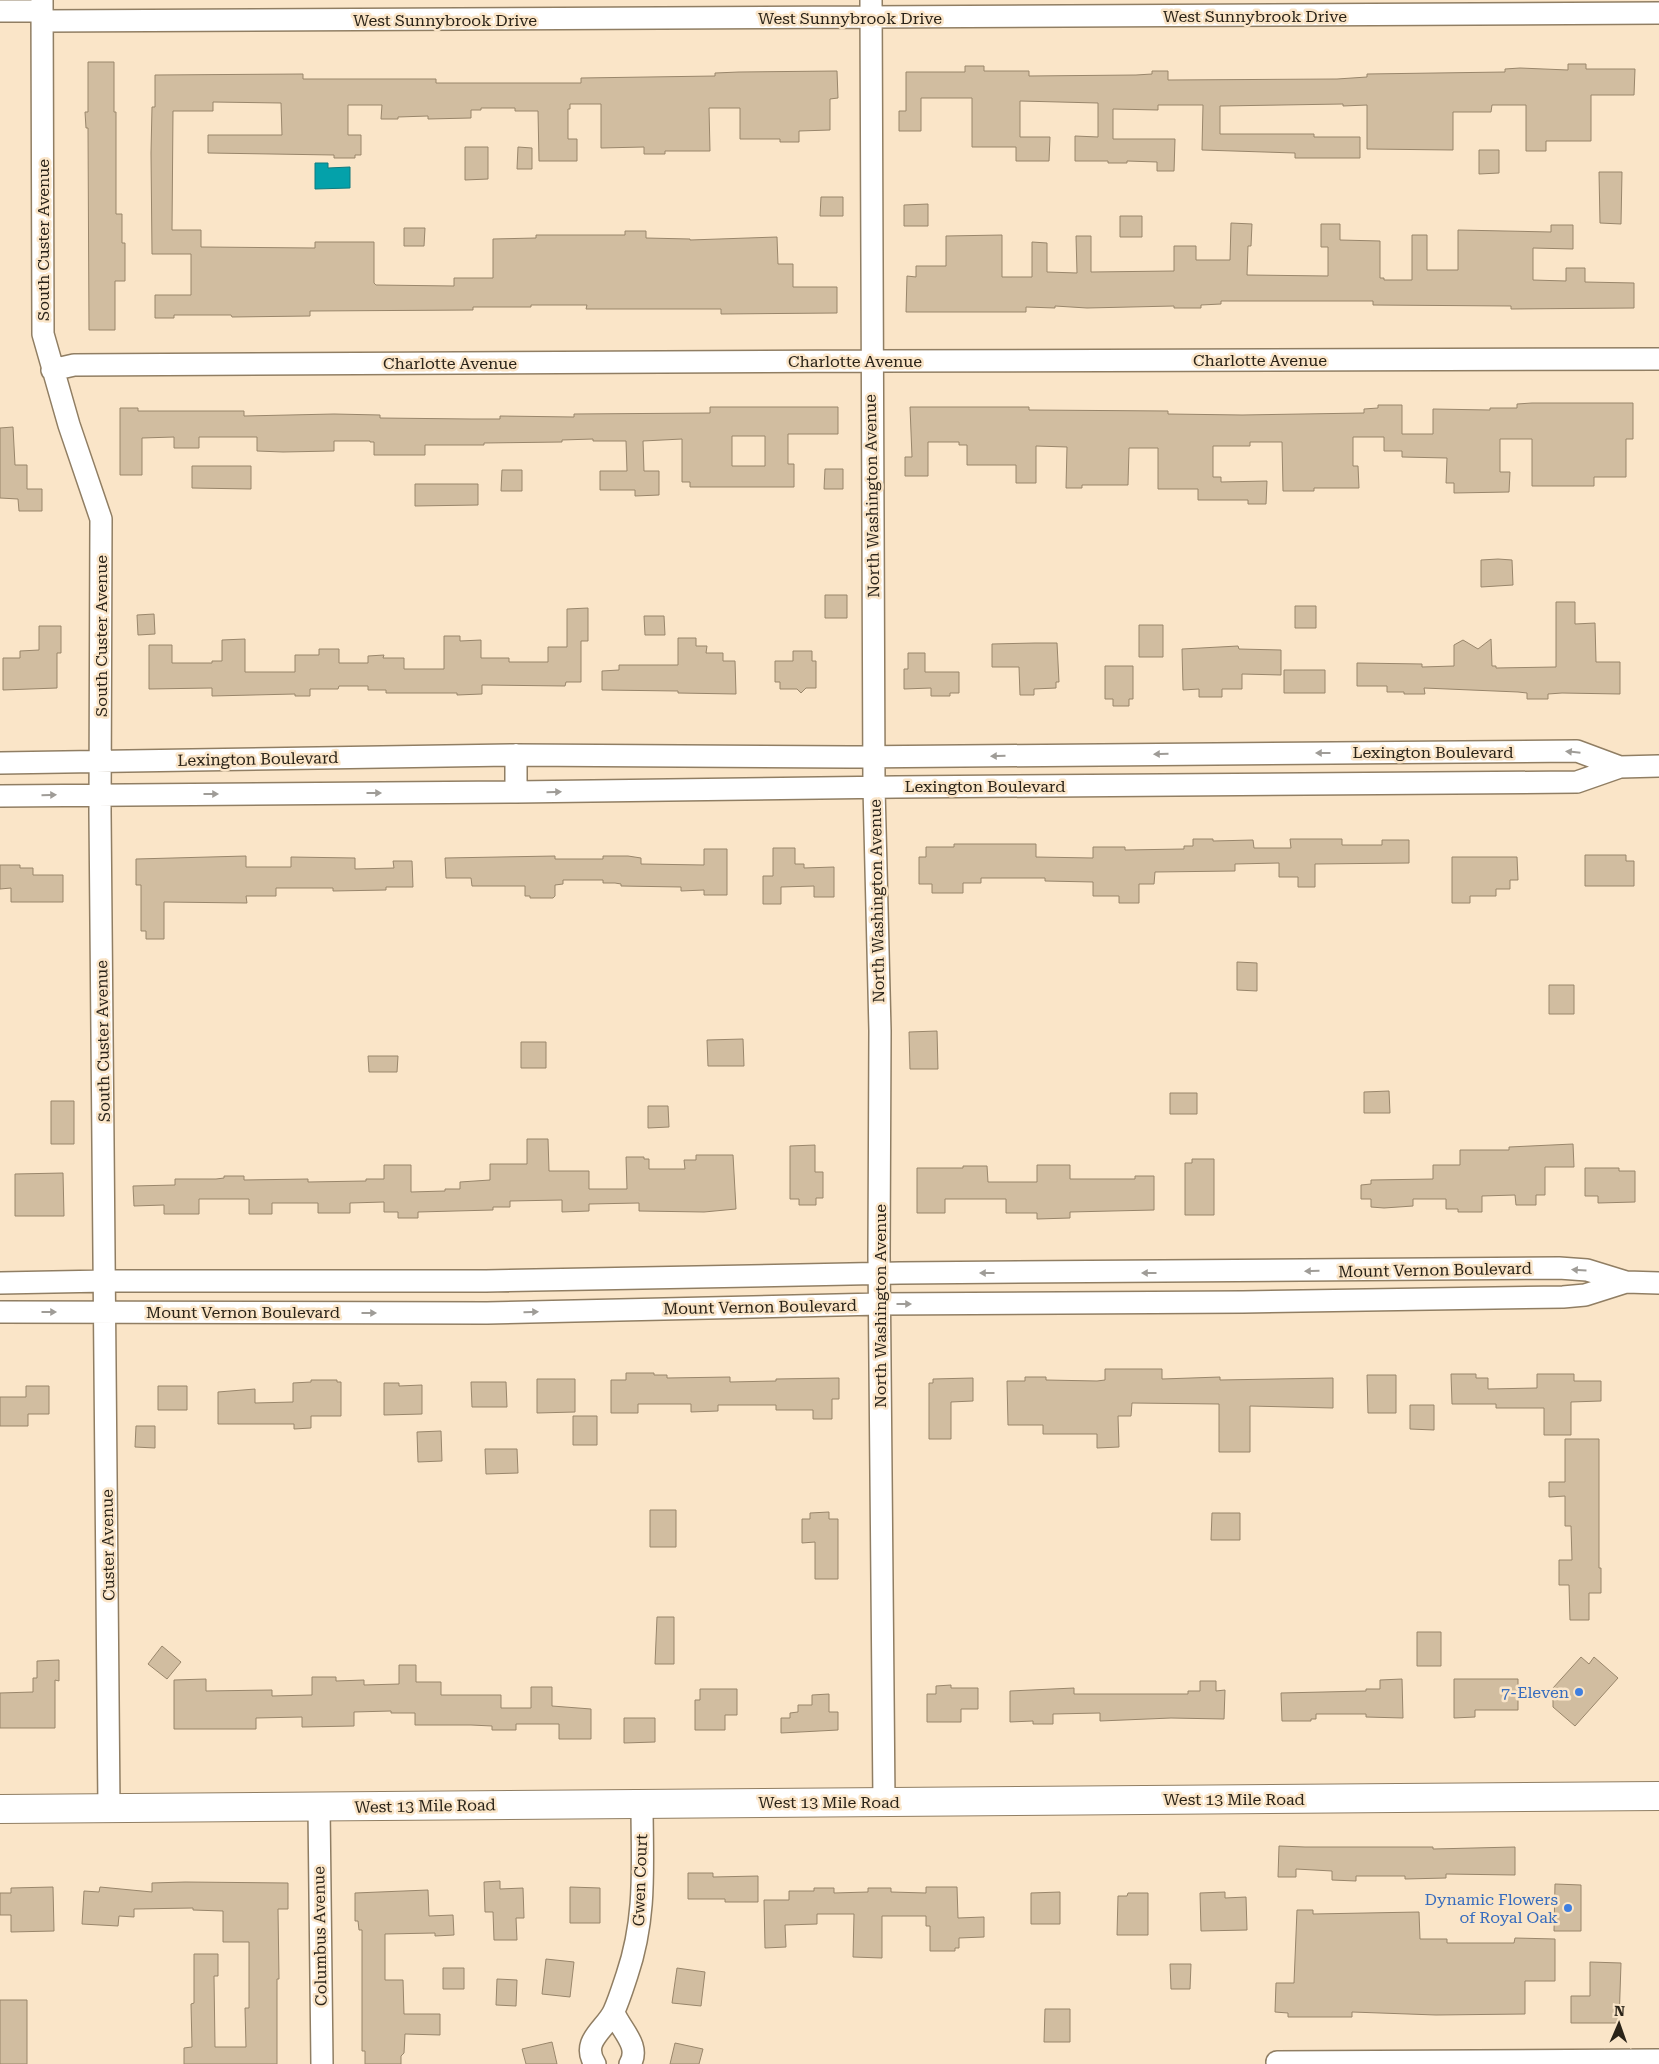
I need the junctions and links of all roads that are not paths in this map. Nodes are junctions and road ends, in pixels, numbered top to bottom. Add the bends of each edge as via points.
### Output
1 (871, 9) edge
2 (0, 11) edge
3 (41, 11) edge
4 (1659, 14) edge
5 (1659, 359) edge
6 (872, 361) junction
7 (52, 370) junction
8 (1244, 753) junction
9 (516, 755) junction
10 (874, 757) junction
11 (100, 762) junction
12 (0, 763) edge
13 (1620, 766) junction
14 (1659, 766) edge
15 (1244, 784) junction
16 (874, 787) junction
17 (516, 792) junction
18 (100, 795) junction
19 (0, 796) edge
20 (1242, 1272) junction
21 (879, 1274) junction
22 (106, 1281) junction
23 (486, 1281) junction
24 (1626, 1282) junction
25 (0, 1283) edge
26 (1659, 1283) edge
27 (1243, 1302) junction
28 (879, 1304) junction
29 (0, 1312) edge
30 (106, 1312) junction
31 (487, 1313) junction
32 (1659, 1796) edge
33 (884, 1802) junction
34 (642, 1804) junction
35 (319, 1807) junction
36 (0, 1809) edge
37 (109, 1809) junction
38 (614, 2013) junction
39 (1659, 2060) edge
40 (1277, 2062) dead end
41 (322, 2064) edge
42 (595, 2064) edge
43 (630, 2064) edge

1 - 3 street, West Sunnybrook Drive
1 - 4 street, West Sunnybrook Drive
1 - 6 street, North Washington Avenue
2 - 3 street, West Sunnybrook Drive
3 - 7 street, South Custer Avenue via 43,334
5 - 6 street, Charlotte Avenue
6 - 7 street, Charlotte Avenue via 84,365
6 - 10 street, North Washington Avenue
7 - 11 street, South Custer Avenue via 101,519
8 -> 10 street, Lexington Boulevard
13 -> 8 street, Lexington Boulevard via 1577,751
8 - 15 street
9 - 10 street, Lexington Boulevard
9 - 11 street, Lexington Boulevard
9 - 17 street
10 - 16 street, North Washington Avenue
11 - 12 street, Lexington Boulevard
11 - 18 street, South Custer Avenue
13 - 14 street, Lexington Boulevard
13 - 15 street, Lexington Boulevard via 1577,782
15 - 16 street, Lexington Boulevard
17 -> 16 street, Lexington Boulevard
16 - 21 street, North Washington Avenue via 880,1031
18 -> 17 street, Lexington Boulevard
19 -> 18 street, Lexington Boulevard
18 - 22 street, South Custer Avenue
20 -> 21 street, Mount Vernon Boulevard
24 -> 20 street, Mount Vernon Boulevard via 1587,1270 1559,1268
20 - 27 street
21 - 23 street, Mount Vernon Boulevard
21 - 28 street, North Washington Avenue
22 - 23 street, Mount Vernon Boulevard
22 - 25 street, Mount Vernon Boulevard
22 - 30 street, Custer Avenue
23 - 31 street
24 - 26 street, Mount Vernon Boulevard
24 - 27 street, Mount Vernon Boulevard via 1585,1295 1563,1297
28 -> 27 street, Mount Vernon Boulevard
31 -> 28 street, Mount Vernon Boulevard
28 - 33 street, North Washington Avenue
29 -> 30 street, Mount Vernon Boulevard
30 -> 31 street, Mount Vernon Boulevard
30 - 37 street, Custer Avenue
32 - 33 main road, West 13 Mile Road
33 - 34 main road, West 13 Mile Road
34 - 35 main road, West 13 Mile Road
34 - 38 street, Gwen Court via 641,1920 634,1956
35 - 37 main road, West 13 Mile Road
35 - 41 street, Columbus Avenue
36 - 37 main road, West 13 Mile Road
38 - 42 street, Gwen Court via 591,2042 590,2052
38 - 43 street via 633,2046 635,2054
39 - 40 street

